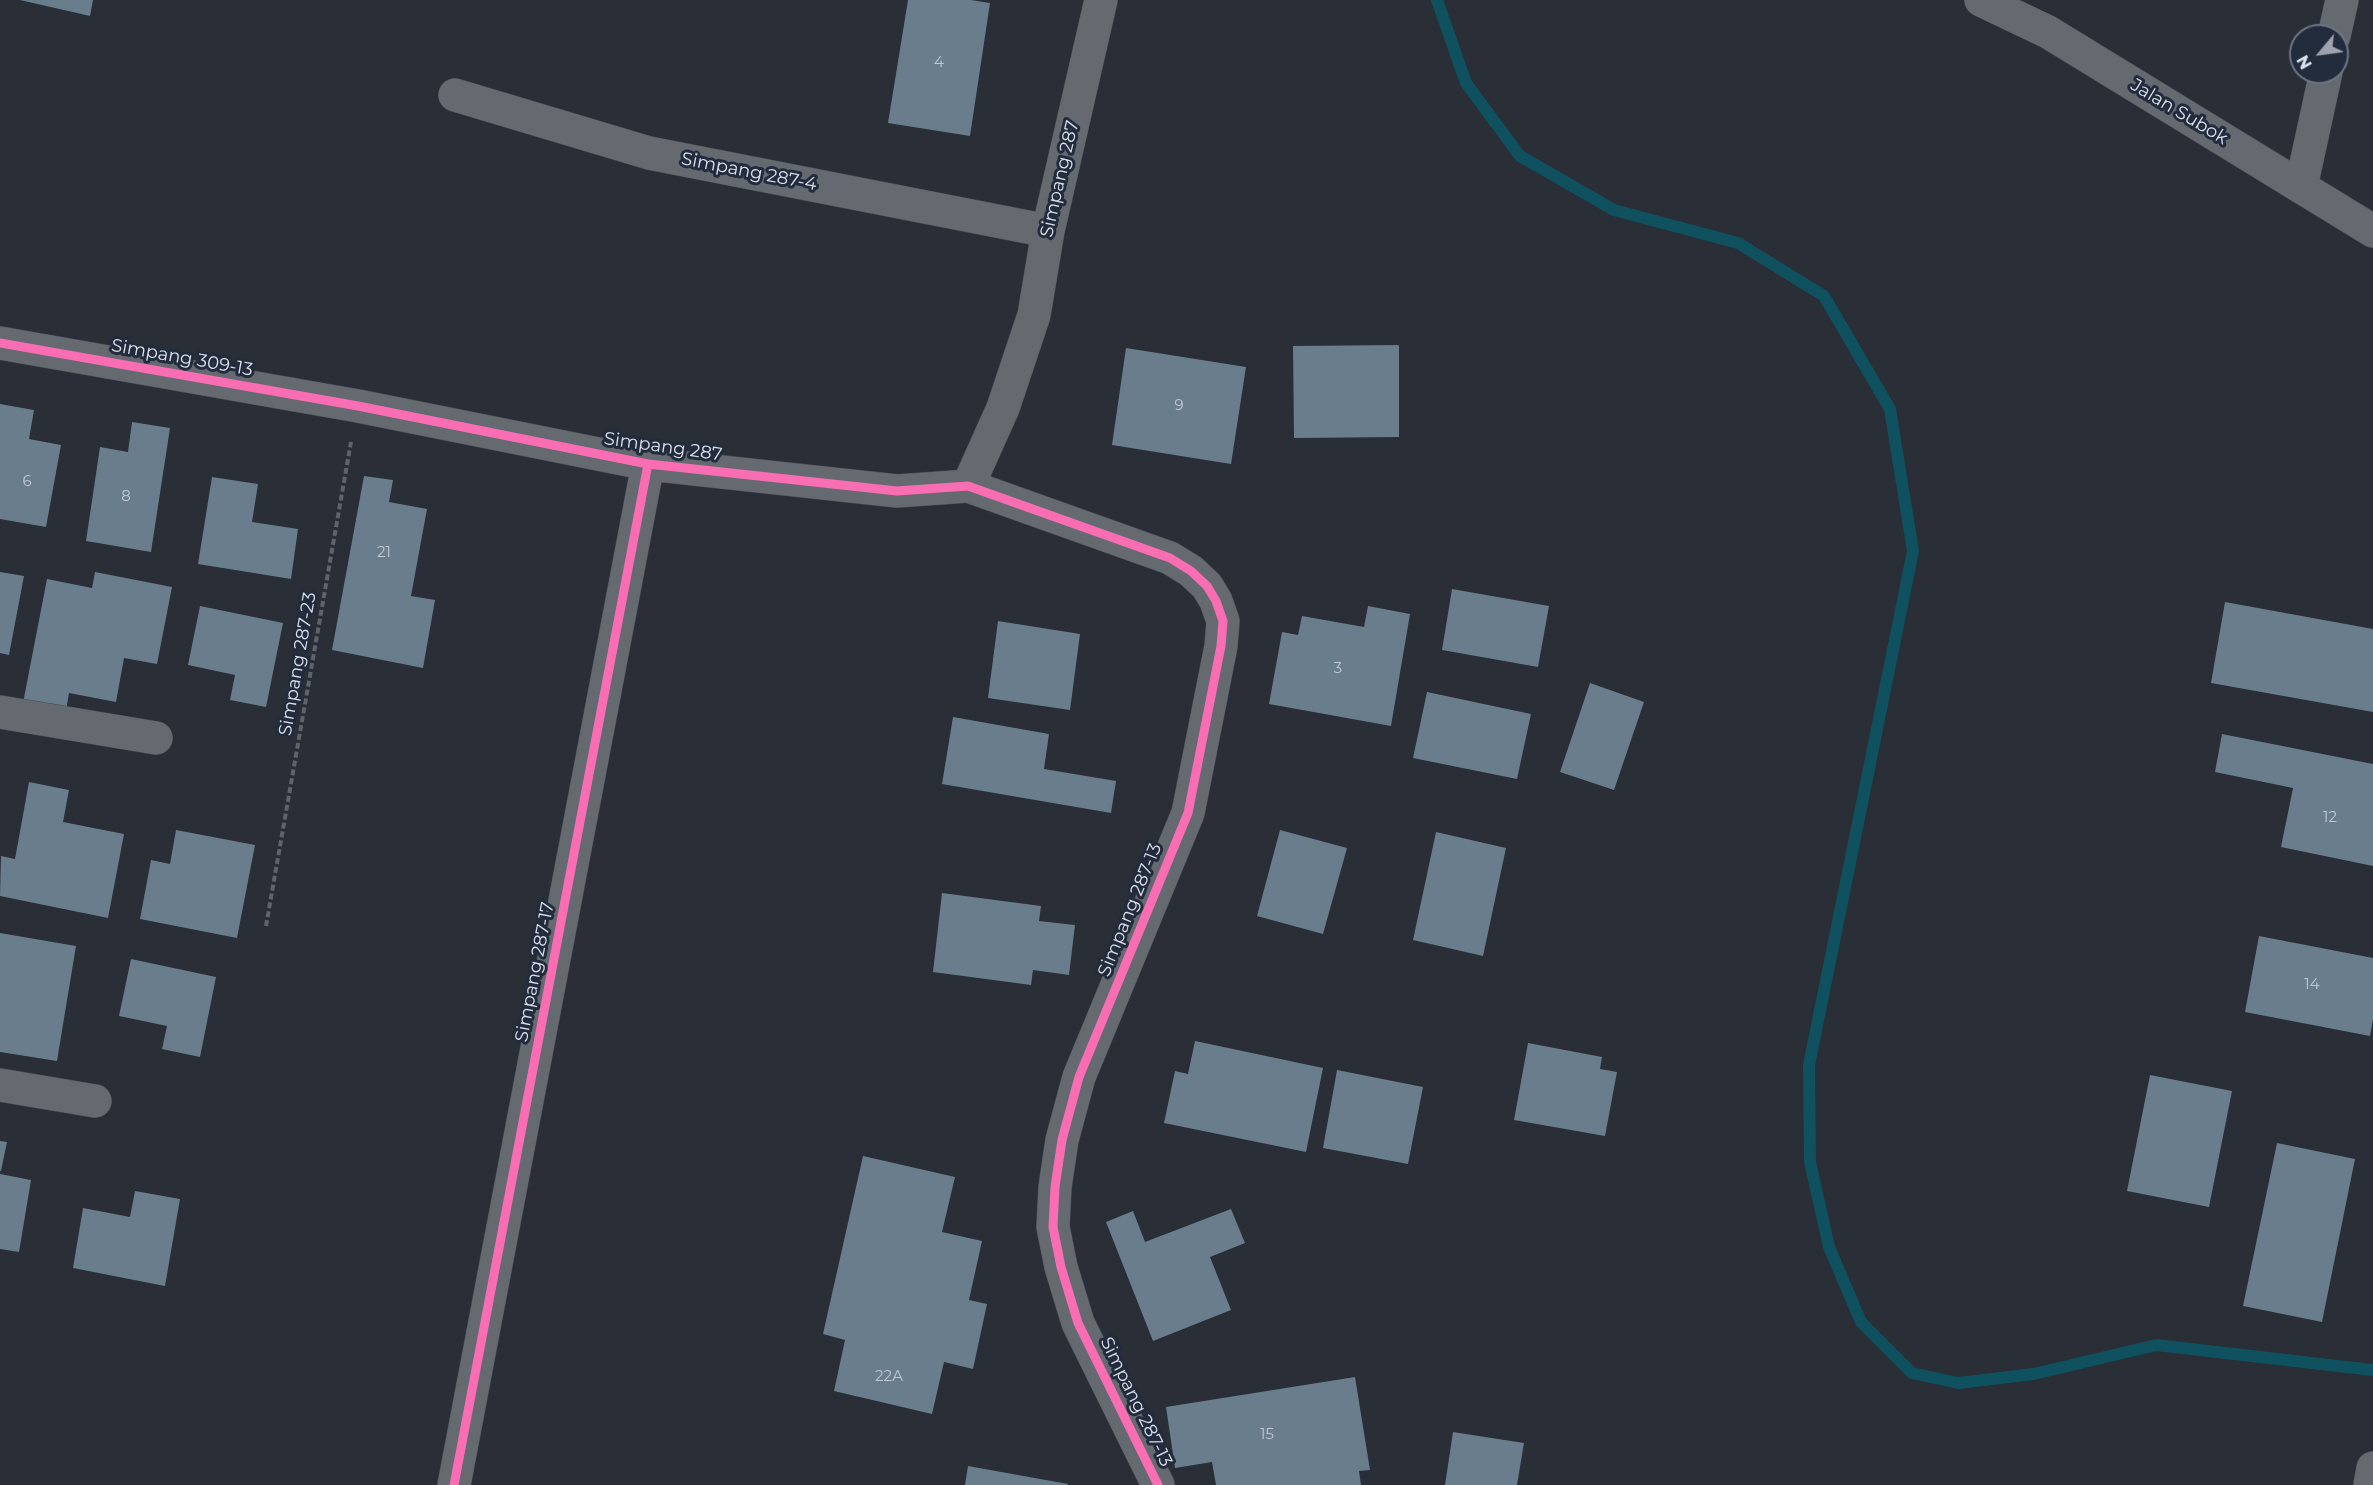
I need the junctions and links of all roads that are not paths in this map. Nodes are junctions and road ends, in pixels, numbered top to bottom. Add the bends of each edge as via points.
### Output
1 (1101, 0) edge
2 (1981, 0) edge
3 (2342, 0) edge
4 (2337, 24) edge
5 (2323, 84) edge
6 (455, 95) dead end
7 (2301, 187) junction
8 (1048, 231) junction
9 (2373, 231) edge
10 (0, 343) edge
11 (357, 406) joint
12 (648, 464) junction
13 (968, 486) junction
14 (0, 712) edge
15 (156, 738) dead end
16 (0, 1085) edge
17 (95, 1101) dead end
18 (2373, 1468) edge
19 (454, 1485) edge
20 (1158, 1485) edge
21 (2370, 1485) edge

1 - 8 street, Simpang 287
2 - 7 street, Jalan Subok via 2048,32
3 - 4 street
5 - 7 street
6 - 8 street, Simpang 287-4 via 648,153
7 - 9 street, Jalan Subok
8 - 13 street, Simpang 287 via 1034,315 1003,408
10 - 11 street, Simpang 309-13
11 - 12 street, Simpang 287
12 - 13 street, Simpang 287 via 897,491
12 - 19 street, Simpang 287-17
13 - 20 street, Simpang 287-13 via 1170,558 1207,586 1223,621 1188,813 1079,1077 1062,1140 1055,1186 1053,1227 1078,1323
14 - 15 street
16 - 17 street
18 - 21 street

